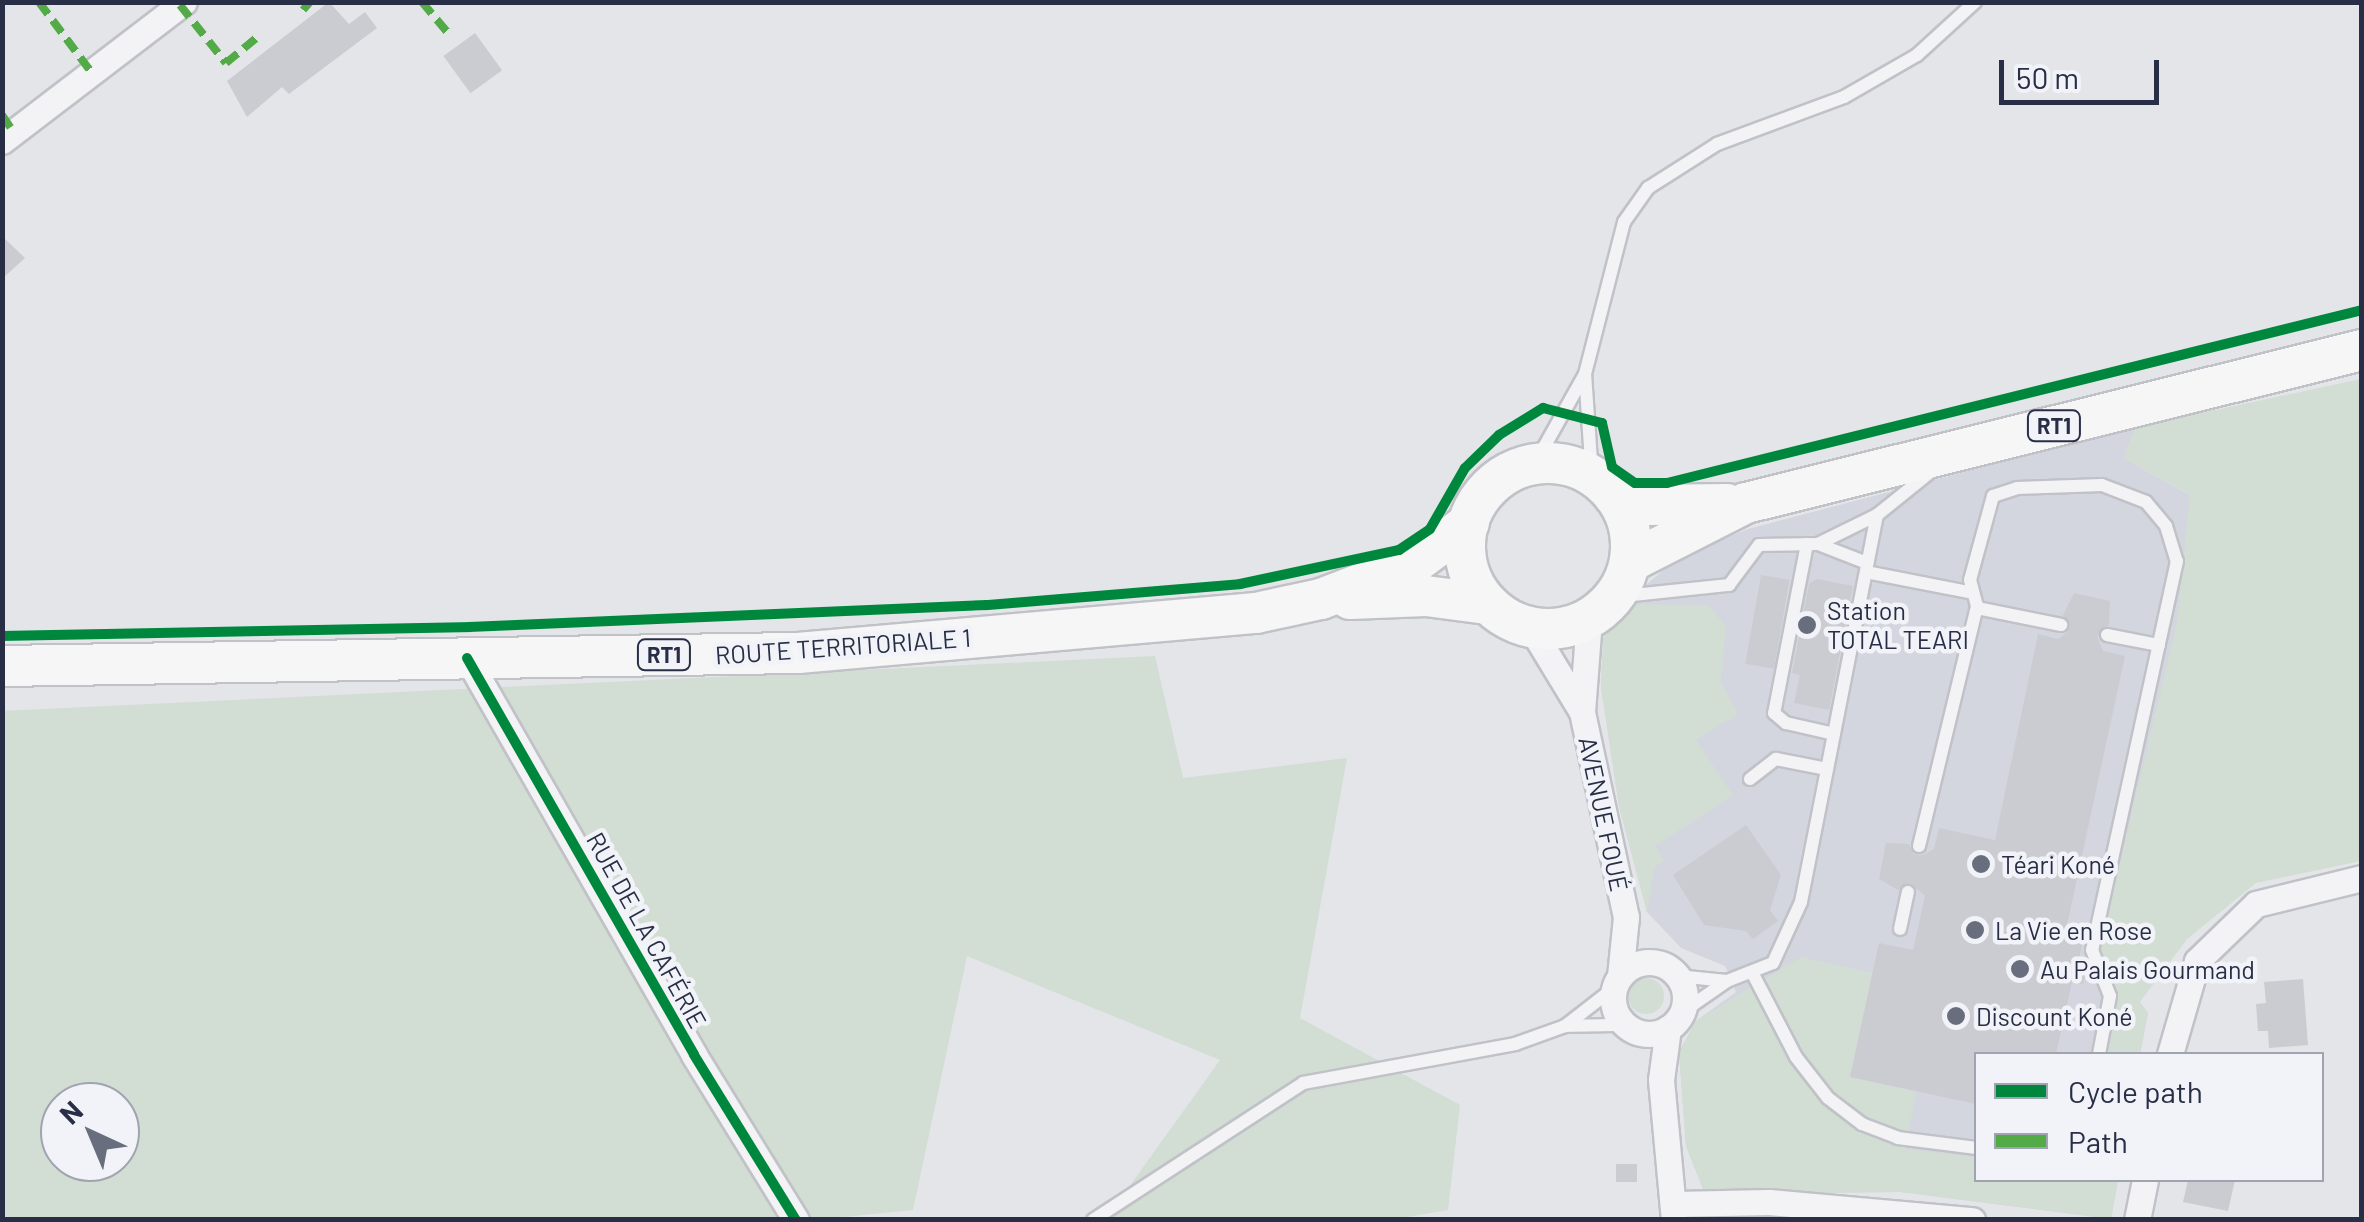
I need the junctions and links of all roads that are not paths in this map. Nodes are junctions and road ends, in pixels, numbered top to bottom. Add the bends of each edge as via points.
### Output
1 (184, 2) edge
2 (1975, 2) edge
3 (2, 141) edge
4 (2362, 350) edge
5 (1586, 374) junction
6 (1955, 451) junction
7 (1534, 464) junction
8 (1603, 486) junction
9 (1746, 503) junction
10 (1877, 516) junction
11 (1469, 523) junction
12 (1813, 544) junction
13 (1867, 568) junction
14 (1969, 592) junction
15 (1611, 593) junction
16 (1322, 599) junction
17 (1488, 604) junction
18 (1977, 608) junction
19 (2061, 626) dead end
20 (1531, 628) junction
21 (2107, 635) dead end
22 (2159, 646) junction
23 (467, 658) junction
24 (2, 666) edge
25 (1582, 712) junction
26 (1834, 734) junction
27 (1827, 769) junction
28 (1750, 779) dead end
29 (1919, 846) dead end
30 (2362, 878) edge
31 (1908, 892) dead end
32 (1626, 917) junction
33 (1900, 929) dead end
34 (1666, 969) junction
35 (1753, 974) junction
36 (1727, 981) junction
37 (1617, 982) junction
38 (1675, 1021) junction
39 (1565, 1026) junction
40 (1630, 1028) junction
41 (2099, 1052) edge
42 (2171, 1052) edge
43 (1660, 1080) junction
44 (1974, 1148) edge
45 (2145, 1182) edge
46 (1675, 1212) edge
47 (796, 1220) edge
48 (1093, 1220) edge
49 (1972, 1220) edge
50 (2138, 1220) edge

1 - 3 street
2 - 5 lane via 1917,54 1844,97 1717,144 1648,188 1624,222
4 - 6 main road, RT1
5 - 7 lane
5 - 8 lane
6 - 9 main road, RT1
6 - 10 lane
7 - 8 main road
7 - 11 main road via 1493,485
8 - 9 main road, RT1 via 1648,505
8 - 15 main road via 1631,539
9 - 15 main road, RT1
10 - 12 lane
10 - 13 lane
11 - 16 main road, ROUTE TERRITORIALE 1 / RT1 via 1415,563
11 - 17 main road via 1468,566
12 - 13 lane
12 - 15 lane via 1759,545 1729,585
12 - 26 lane via 1774,713 1777,720
13 - 14 lane
13 - 26 lane
14 - 18 lane
14 - 22 lane via 1993,496 2017,488 2102,484 2146,502 2166,526 2177,561
15 - 20 main road
15 - 25 street, AVENUE FOUÉ
16 - 17 main road, ROUTE TERRITORIALE 1 / RT1 via 1426,596
16 - 23 main road, ROUTE TERRITORIALE 1 / RT1 via 1256,613 798,653
17 - 20 main road
18 - 19 lane
18 - 29 lane
20 - 25 street, AVENUE FOUÉ
21 - 22 lane
22 - 41 lane via 2092,950 2110,996
23 - 24 main road, ROUTE TERRITORIALE 1 / RT1
23 - 47 street, RUE DE LA CAFÉRIE
25 - 32 street, AVENUE FOUÉ
26 - 27 lane
27 - 28 lane via 1776,758
27 - 35 lane via 1800,902 1773,964
30 - 42 street via 2256,904 2198,961
31 - 33 lane
32 - 34 street, AVENUE FOUÉ
32 - 37 street, AVENUE FOUÉ
34 - 36 lane
34 - 37 street via 1635,964
34 - 38 street via 1684,994
35 - 36 lane
35 - 44 lane via 1796,1058 1828,1098 1862,1124 1898,1138
36 - 38 lane
37 - 39 lane
37 - 40 street via 1614,1008
38 - 40 street
38 - 43 street
39 - 40 lane
39 - 48 lane via 1514,1044 1302,1082
40 - 43 street
43 - 46 street
45 - 50 street
46 - 49 street via 1769,1202

